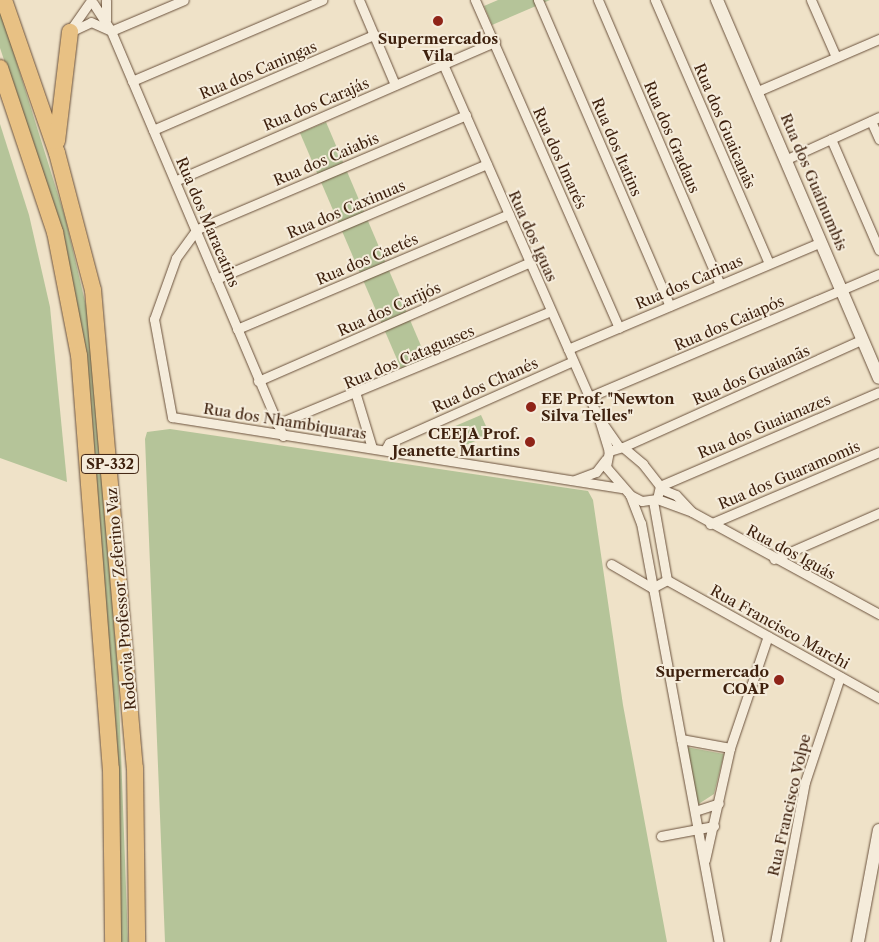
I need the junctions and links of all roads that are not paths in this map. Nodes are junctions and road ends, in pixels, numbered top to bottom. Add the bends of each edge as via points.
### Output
1 (4, 0) edge
2 (106, 0) edge
3 (184, 0) edge
4 (322, 0) edge
5 (359, 0) edge
6 (475, 0) edge
7 (538, 0) edge
8 (598, 0) edge
9 (655, 0) edge
10 (717, 0) edge
11 (811, 0) edge
12 (90, 2) edge
13 (106, 20) junction
14 (111, 31) junction
15 (70, 32) junction
16 (374, 35) junction
17 (879, 39) edge
18 (495, 42) junction
19 (836, 57) junction
20 (443, 64) junction
21 (0, 68) edge
22 (132, 81) junction
23 (395, 85) junction
24 (758, 91) junction
25 (466, 116) junction
26 (875, 119) edge
27 (152, 130) junction
28 (831, 139) junction
29 (879, 140) edge
30 (57, 154) junction
31 (787, 159) junction
32 (486, 164) junction
33 (177, 180) junction
34 (509, 214) junction
35 (197, 229) junction
36 (821, 242) junction
37 (879, 250) edge
38 (530, 262) junction
39 (769, 263) junction
40 (879, 274) edge
41 (216, 279) junction
42 (720, 284) junction
43 (843, 290) junction
44 (670, 306) junction
45 (551, 311) junction
46 (619, 328) junction
47 (237, 329) junction
48 (863, 339) junction
49 (568, 349) junction
50 (573, 361) junction
51 (879, 378) edge
52 (258, 381) junction
53 (879, 392) edge
54 (356, 395) junction
55 (589, 397) junction
56 (599, 419) junction
57 (277, 424) junction
58 (283, 436) junction
59 (621, 447) junction
60 (372, 448) junction
61 (385, 450) junction
62 (879, 452) edge
63 (607, 455) junction
64 (572, 480) junction
65 (621, 488) junction
66 (660, 488) junction
67 (630, 495) junction
68 (655, 500) junction
69 (692, 512) junction
70 (879, 513) edge
71 (710, 524) junction
72 (774, 559) junction
73 (610, 564) dead end
74 (667, 580) junction
75 (652, 588) junction
76 (879, 614) edge
77 (768, 636) junction
78 (840, 676) junction
79 (879, 698) edge
80 (681, 738) junction
81 (730, 748) junction
82 (719, 803) junction
83 (695, 811) junction
84 (714, 826) junction
85 (698, 829) junction
86 (879, 834) edge
87 (661, 836) dead end
88 (705, 862) junction
89 (113, 942) edge
90 (137, 942) edge
91 (719, 942) edge
92 (775, 942) edge
93 (858, 942) edge

1 - 30 highway, Rodovia Professor Zeferino Vaz / SP-332
2 - 13 street, Rua dos Maracatins
3 - 14 street
4 - 22 street
5 - 16 street
6 - 18 street, Rua dos Imarés
7 - 44 street, Rua dos Itatins
8 - 42 street, Rua dos Gradaus
9 - 39 street, Rua dos Guaicanãs
10 - 24 street, Rua dos Guainumbis
11 - 19 street
12 - 13 street, Rua dos Maracatins
12 - 15 street
13 - 14 street, Rua dos Maracatins
14 - 15 street via 91,22
14 - 22 street, Rua dos Maracatins
15 - 30 highway
16 - 23 street
16 - 27 street, Rua dos Caningas
17 - 19 street
18 - 20 street, Rua dos Carajás
18 - 46 street, Rua dos Imarés
19 - 24 street
20 - 23 street, Rua dos Carajás
20 - 25 street, Rua dos Iguas
21 - 89 highway, Rodovia Professor Zeferino Vaz / SP-332 via 55,232 79,355 111,769
22 - 27 street, Rua dos Maracatins
23 - 33 street, Rua dos Carajás
24 - 31 street, Rua dos Guainumbis
25 - 32 street, Rua dos Iguas
25 - 35 street, Rua dos Caiabis
26 - 28 street
26 - 29 street
27 - 33 street, Rua dos Maracatins
28 - 31 street
28 - 37 street
30 - 90 highway, Rodovia Professor Zeferino Vaz / SP-332 via 94,290 101,351 135,768
31 - 36 street, Rua dos Guainumbis
32 - 34 street, Rua dos Iguas
32 - 41 street, Rua dos Caxinuas
33 - 35 street, Rua dos Maracatins
34 - 38 street, Rua dos Iguas
34 - 47 street, Rua dos Caetés
35 - 41 street, Rua dos Maracatins
35 - 58 street, Rua dos Nhambiquaras via 176,258 154,319 172,418
36 - 39 street, Rua dos Carinas
36 - 43 street, Rua dos Guainumbis
38 - 45 street, Rua dos Iguas
38 - 52 street, Rua dos Carijós
39 - 42 street, Rua dos Carinas
40 - 43 street, Rua dos Caiapós
41 - 47 street, Rua dos Maracatins
42 - 44 street, Rua dos Carinas
43 - 48 street, Rua dos Guainumbis
43 - 55 street, Rua dos Caiapós
44 - 46 street, Rua dos Carinas
45 - 49 street, Rua dos Iguas
45 - 54 street, Rua dos Cataguases
46 - 49 street, Rua dos Carinas
47 - 52 street, Rua dos Maracatins
48 - 51 street, Rua dos Guainumbis
48 - 59 street, Rua dos Guaianãs
49 - 50 street, Rua dos Iguas
50 - 55 street, Rua dos Iguas
50 - 61 street, Rua dos Chanés via 389,443
52 - 57 street, Rua dos Maracatins
53 - 66 street, Rua dos Guaianazes
54 - 57 street, Rua dos Cataguases
54 - 60 street
55 - 56 street, Rua dos Iguas
56 - 59 street, Rua dos Iguas
56 - 63 street, Rua dos Iguas
57 - 58 street, Rua dos Maracatins
58 - 60 street, Rua dos Nhambiquaras
59 - 63 street
59 - 66 street, Rua dos Iguas
60 - 61 street, Rua dos Nhambiquaras
61 - 64 street, Rua dos Nhambiquaras
62 - 71 street, Rua dos Guaramomis
63 - 64 street, Rua dos Nhambiquaras via 596,472
63 - 65 street, Rua dos Iguas
64 - 65 street, Rua dos Nhambiquaras
65 - 67 street, Rua dos Iguas
66 - 68 street
66 - 69 street, Rua dos Iguás via 676,495
67 - 68 street, Rua dos Iguas
67 - 75 street via 641,523
68 - 69 street, Rua dos Iguás
68 - 74 street
69 - 71 street, Rua dos Iguás
70 - 72 street
71 - 72 street, Rua dos Iguás
72 - 76 street, Rua dos Iguás
73 - 75 street
74 - 75 street
74 - 77 street, Rua Francisco Marchi
75 - 80 street
77 - 78 street, Rua Francisco Marchi
77 - 81 street
78 - 79 street, Rua Francisco Marchi
78 - 92 street, Rua Francisco Volpe via 805,782
80 - 81 street
80 - 83 street
81 - 82 street
82 - 83 street
82 - 84 street
83 - 85 street
84 - 85 street
84 - 88 street
85 - 87 street
85 - 88 street
86 - 93 street
88 - 91 street

